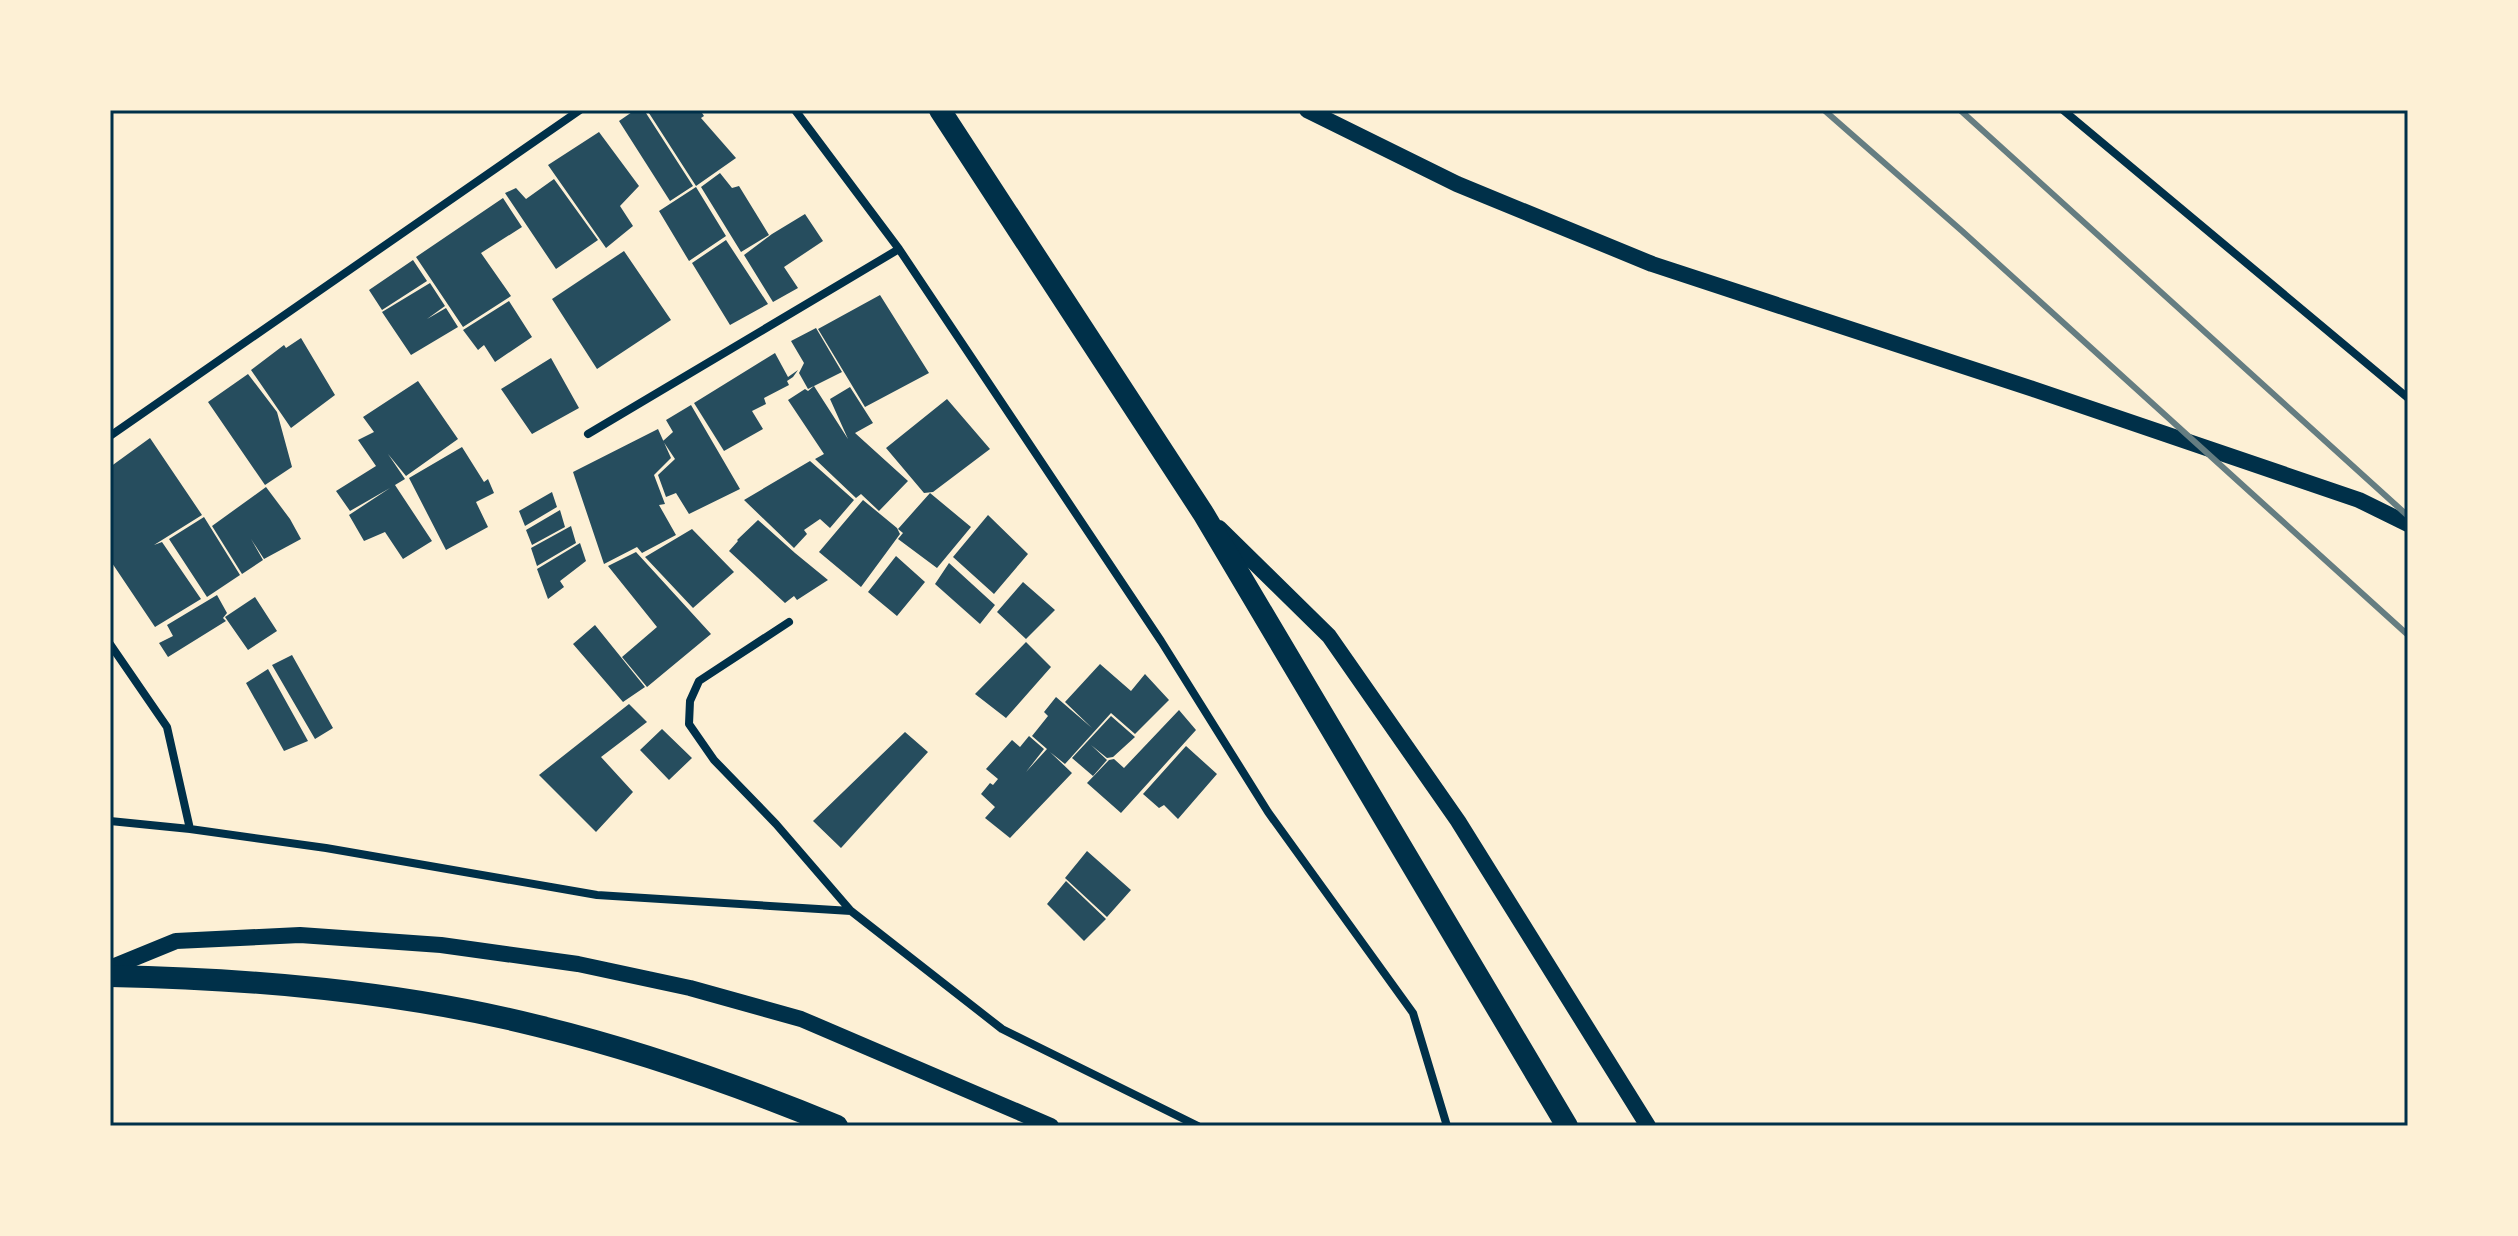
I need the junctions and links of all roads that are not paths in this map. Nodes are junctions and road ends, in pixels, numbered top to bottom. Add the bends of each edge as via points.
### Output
1 (580, 110) edge
2 (795, 110) edge
3 (940, 110) edge
4 (1307, 110) edge
5 (2063, 110) edge
6 (899, 249) junction
7 (2408, 398) edge
8 (588, 434) dead end
9 (110, 436) edge
10 (1203, 513) junction
11 (2408, 524) edge
12 (789, 622) dead end
13 (110, 644) edge
14 (110, 821) edge
15 (190, 829) junction
16 (851, 911) junction
17 (110, 968) edge
18 (110, 976) edge
19 (837, 1126) edge
20 (1051, 1126) edge
21 (1198, 1126) edge
22 (1447, 1126) edge
23 (1567, 1126) edge
24 (1648, 1126) edge

1 - 9 street
2 - 6 street
3 - 10 highway
4 - 11 main road via 1457,184 1652,264 2359,500
5 - 7 street
6 - 8 street
6 - 22 street via 1161,641 1268,812 1413,1013
10 - 23 highway
10 - 24 main road via 1329,636 1458,821
12 - 16 street via 699,681 690,701 689,724 714,760
13 - 15 street via 167,727
14 - 15 street
15 - 16 street via 597,895
16 - 21 street via 1002,1029
17 - 20 main road via 176,941 300,935 441,945 578,964 801,1019
18 - 19 highway via 314,987 536,1025 711,1077

